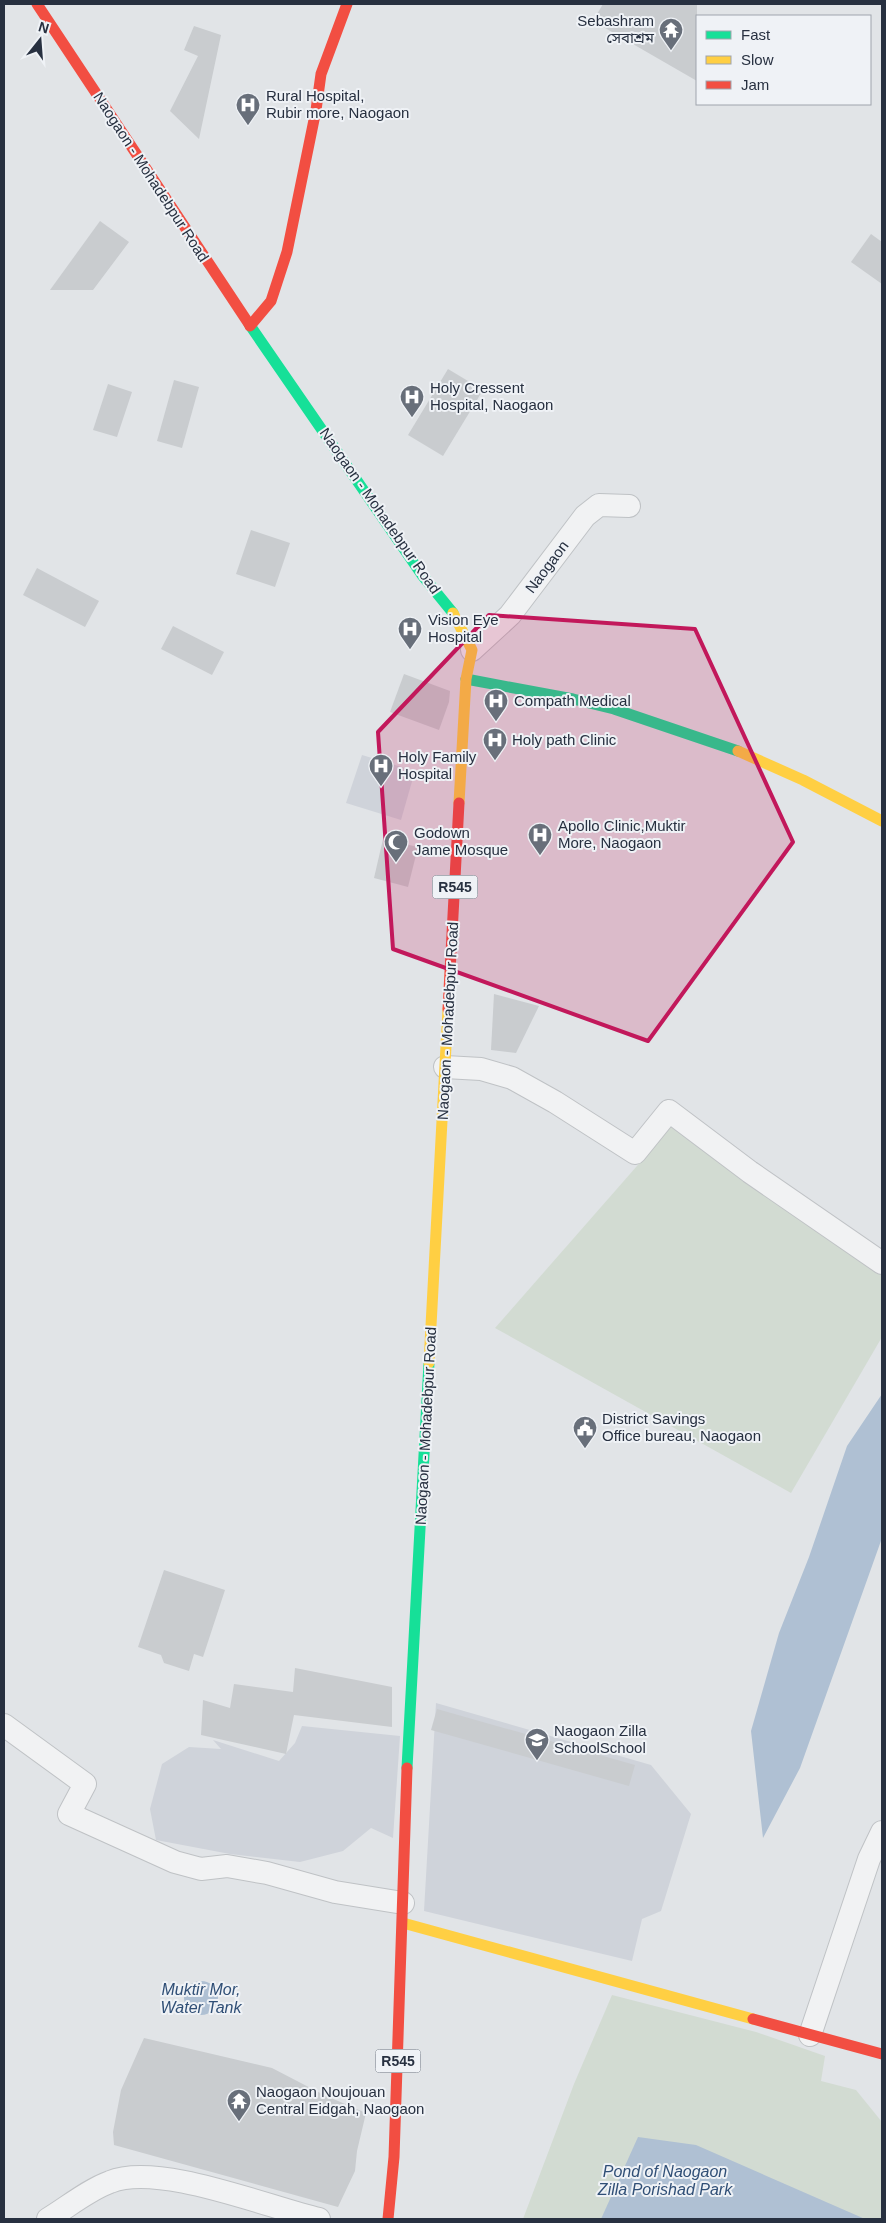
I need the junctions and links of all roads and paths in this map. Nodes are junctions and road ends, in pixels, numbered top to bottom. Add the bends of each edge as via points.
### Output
1 (37, 4) edge
2 (347, 4) edge
3 (250, 326) junction
4 (630, 506) dead end
5 (472, 650) junction
6 (466, 678) junction
7 (882, 821) edge
8 (445, 1067) junction
9 (882, 1263) edge
10 (4, 1725) edge
11 (882, 1832) edge
12 (403, 1913) junction
13 (810, 2034) junction
14 (882, 2054) edge
15 (48, 2219) edge
16 (319, 2219) edge
17 (388, 2219) edge

1 - 3 main road, Naogaon - Mohadebpur Road
2 - 3 main road via 321,74 287,252 271,301
3 - 5 main road, Naogaon - Mohadebpur Road via 422,575 457,618
4 - 5 street, Naogaon via 599,505 585,516 510,615
5 - 6 main road, Naogaon - Mohadebpur Road / R545
6 - 7 main road via 614,709 744,753
6 - 8 main road, Naogaon - Mohadebpur Road / R545
8 - 9 street via 481,1069 512,1078 635,1153 668,1111
8 - 12 main road, Naogaon - Mohadebpur Road / R545 via 408,1725
10 - 12 street via 85,1784 69,1814 175,1862 202,1869 228,1866 267,1873
11 - 13 street
12 - 13 main road
12 - 17 main road, R545 via 394,2157
13 - 14 main road
15 - 16 street via 109,2182 147,2176 188,2182

